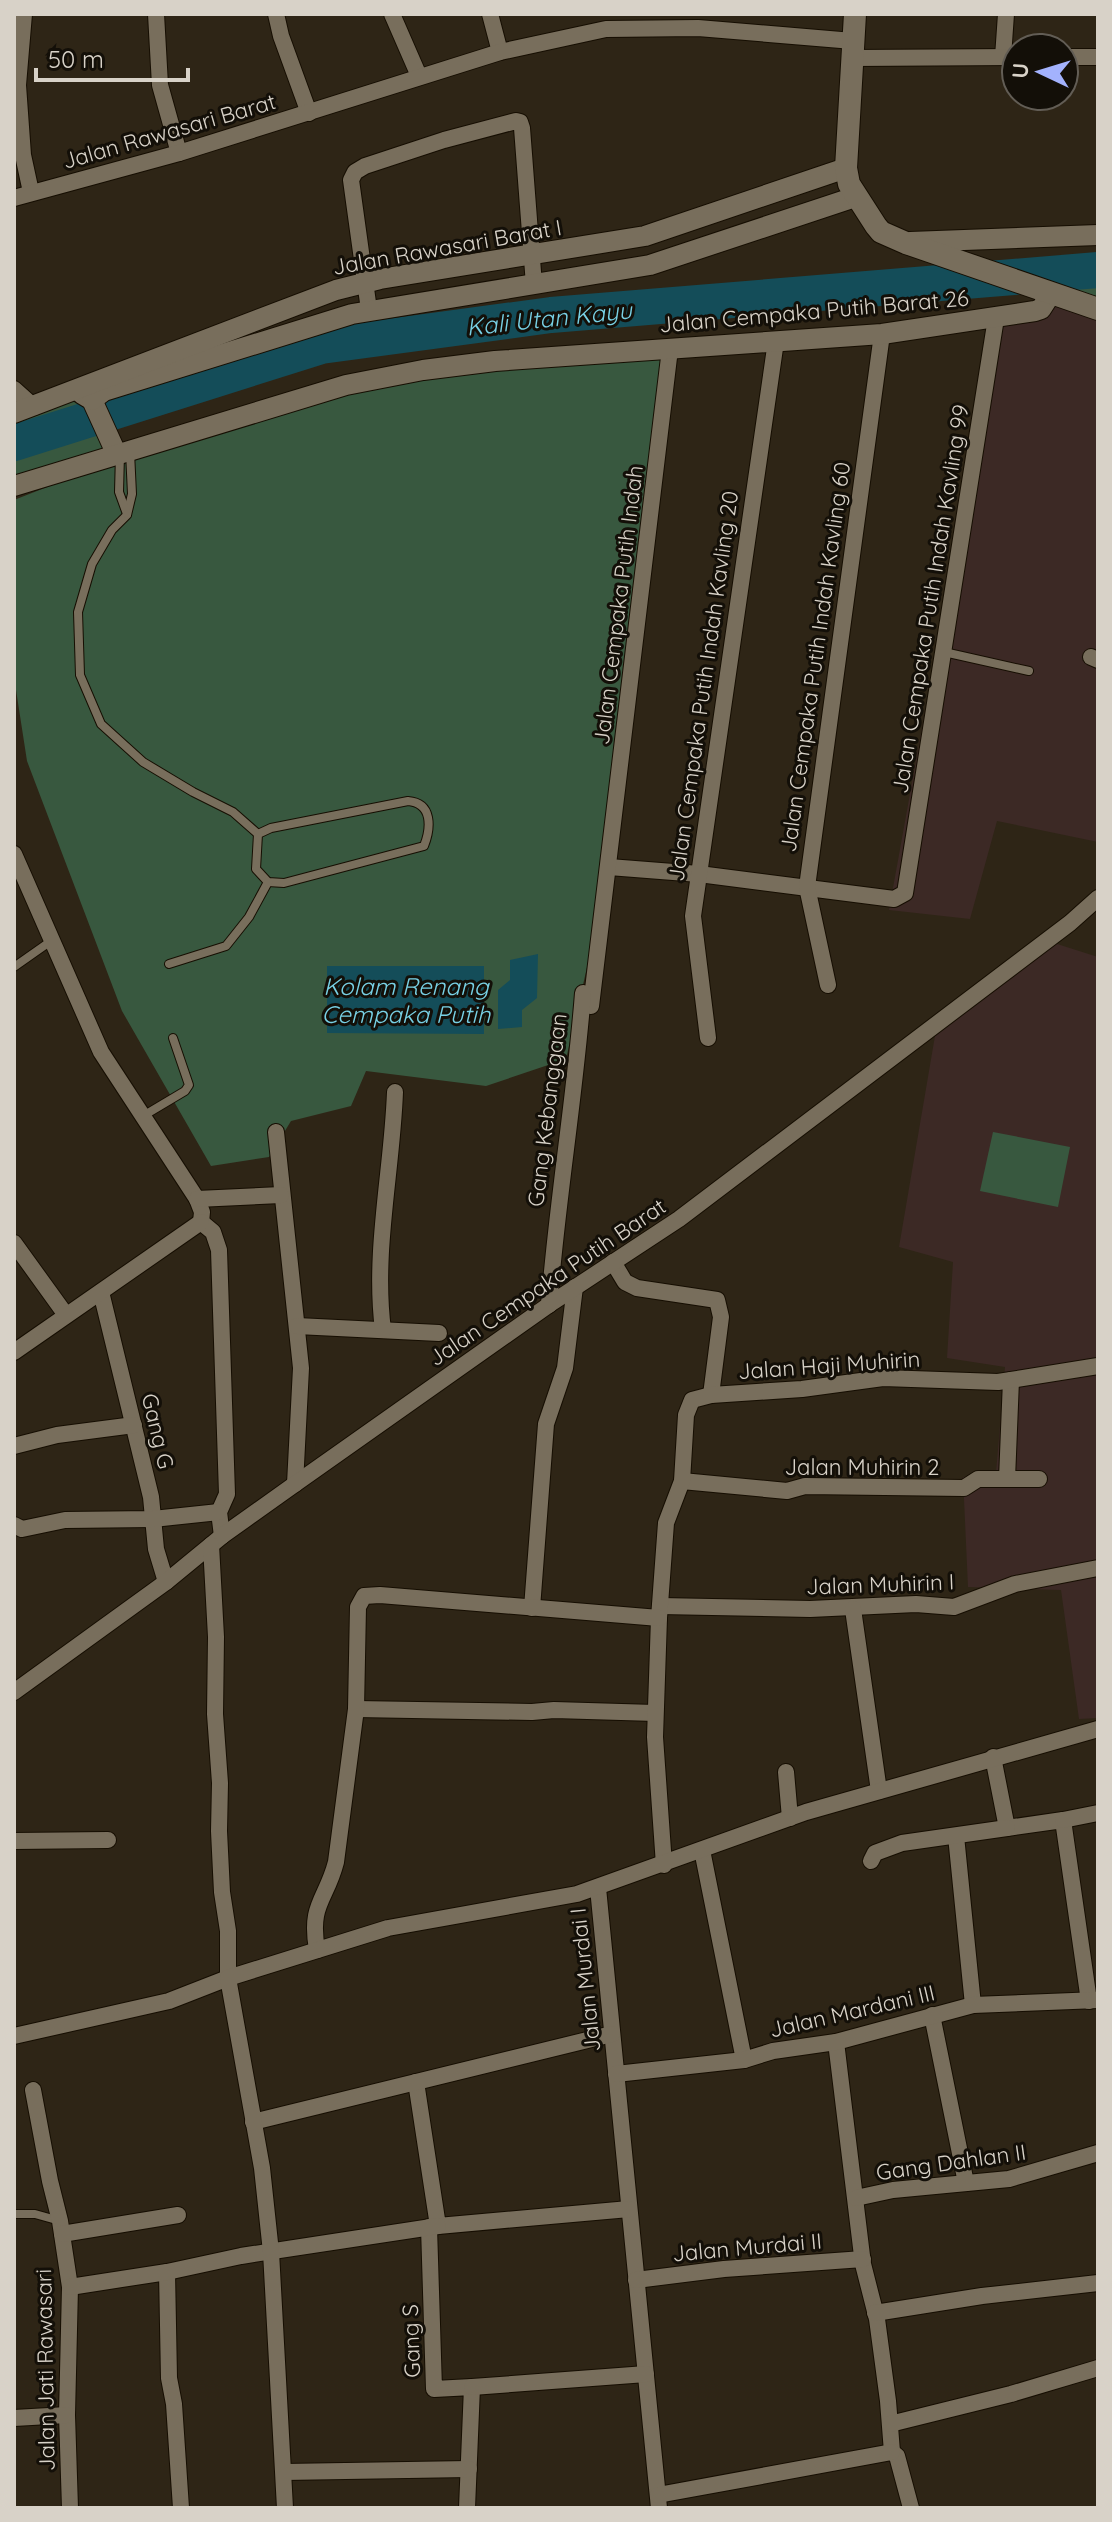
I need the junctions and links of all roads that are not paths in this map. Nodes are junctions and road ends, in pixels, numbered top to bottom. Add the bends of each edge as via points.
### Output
1 (24, 14) edge
2 (156, 14) edge
3 (276, 14) edge
4 (392, 14) edge
5 (490, 14) edge
6 (855, 14) edge
7 (697, 21) edge
8 (604, 22) edge
9 (852, 49) junction
10 (500, 52) junction
11 (1000, 56) edge
12 (419, 76) junction
13 (309, 113) junction
14 (179, 153) junction
15 (846, 168) junction
16 (31, 192) junction
17 (855, 197) junction
18 (14, 198) edge
19 (1098, 235) edge
20 (906, 243) junction
21 (530, 255) junction
22 (365, 283) junction
23 (534, 285) junction
24 (1050, 295) junction
25 (1098, 309) edge
26 (369, 310) junction
27 (996, 318) junction
28 (882, 334) junction
29 (776, 341) junction
30 (226, 342) junction
31 (670, 349) junction
32 (14, 389) edge
33 (63, 394) junction
34 (94, 405) junction
35 (34, 407) junction
36 (14, 413) edge
37 (120, 451) junction
38 (14, 486) edge
39 (944, 652) junction
40 (1029, 671) dead end
41 (258, 834) junction
42 (14, 854) edge
43 (609, 867) junction
44 (699, 874) junction
45 (268, 882) junction
46 (807, 887) junction
47 (1098, 898) edge
48 (600, 924) junction
49 (51, 941) junction
50 (169, 964) dead end
51 (14, 967) edge
52 (828, 985) dead end
53 (591, 1006) dead end
54 (173, 1038) dead end
55 (708, 1038) dead end
56 (395, 1092) dead end
57 (142, 1116) junction
58 (276, 1132) dead end
59 (281, 1195) junction
60 (197, 1199) junction
61 (201, 1222) junction
62 (14, 1243) edge
63 (613, 1262) junction
64 (575, 1287) junction
65 (101, 1292) junction
66 (549, 1305) junction
67 (66, 1315) junction
68 (297, 1326) junction
69 (383, 1330) junction
70 (439, 1333) dead end
71 (14, 1352) edge
72 (1098, 1366) edge
73 (1011, 1380) junction
74 (711, 1395) junction
75 (134, 1425) junction
76 (14, 1446) edge
77 (1007, 1479) junction
78 (1039, 1479) dead end
79 (682, 1481) junction
80 (295, 1484) junction
81 (219, 1512) junction
82 (153, 1519) junction
83 (14, 1525) edge
84 (217, 1540) junction
85 (1098, 1568) edge
86 (166, 1582) junction
87 (532, 1608) junction
88 (853, 1609) junction
89 (659, 1612) junction
90 (14, 1692) edge
91 (356, 1709) junction
92 (655, 1713) junction
93 (1098, 1729) edge
94 (993, 1757) junction
95 (786, 1772) dead end
96 (879, 1791) junction
97 (1098, 1813) edge
98 (790, 1818) junction
99 (1063, 1820) junction
100 (1007, 1828) junction
101 (956, 1836) junction
102 (108, 1840) dead end
103 (14, 1841) edge
104 (702, 1850) junction
105 (871, 1861) dead end
106 (664, 1865) junction
107 (598, 1888) junction
108 (317, 1950) junction
109 (228, 1978) junction
110 (1094, 2001) edge
111 (973, 2005) junction
112 (932, 2015) junction
113 (612, 2034) junction
114 (14, 2036) edge
115 (836, 2042) junction
116 (744, 2060) junction
117 (616, 2074) junction
118 (416, 2082) junction
119 (33, 2090) dead end
120 (253, 2122) junction
121 (1098, 2153) edge
122 (966, 2183) junction
123 (856, 2198) junction
124 (629, 2209) junction
125 (14, 2214) edge
126 (178, 2215) dead end
127 (434, 2226) junction
128 (61, 2227) junction
129 (271, 2252) junction
130 (863, 2259) junction
131 (167, 2272) junction
132 (636, 2280) junction
133 (1098, 2283) edge
134 (70, 2287) junction
135 (875, 2313) junction
136 (1098, 2368) edge
137 (646, 2374) junction
138 (472, 2387) junction
139 (67, 2415) junction
140 (14, 2418) edge
141 (890, 2424) junction
142 (892, 2452) junction
143 (469, 2469) junction
144 (284, 2472) junction
145 (658, 2502) edge
146 (70, 2508) edge
147 (181, 2508) edge
148 (285, 2508) edge
149 (467, 2508) edge
150 (911, 2508) edge

1 - 16 street via 18,85
2 - 14 street via 160,85
3 - 13 street
4 - 12 street
5 - 10 street
6 - 9 main road
7 - 8 street, Jalan Rawasari Barat
7 - 9 street, Jalan Rawasari Barat
8 - 10 street, Jalan Rawasari Barat
9 - 11 street, Jalan Rawasari Barat
9 - 15 main road
10 - 12 street, Jalan Rawasari Barat
12 - 13 street, Jalan Rawasari Barat
13 - 14 street, Jalan Rawasari Barat
14 - 16 street, Jalan Rawasari Barat
15 - 17 main road
15 - 21 street, Jalan Rawasari Barat I via 645,236
16 - 18 street, Jalan Rawasari Barat
17 - 20 main road via 881,232
17 - 23 street, Jalan Rawasari Barat I via 650,265
19 - 20 street
20 - 24 main road
21 - 22 street, Jalan Rawasari Barat I
21 - 22 street via 522,128 516,121 355,172 351,180
21 - 23 street
22 - 26 street
22 - 30 street, Jalan Rawasari Barat I via 336,290
23 - 26 street, Jalan Rawasari Barat I
24 - 25 main road
24 - 27 street, Jalan Cempaka Putih Barat 26 via 1041,309
26 - 30 street, Jalan Rawasari Barat I
27 - 28 street, Jalan Cempaka Putih Barat 26
27 - 39 street, Jalan Cempaka Putih Indah Kavling 99
28 - 29 street, Jalan Cempaka Putih Barat 26
28 - 46 street, Jalan Cempaka Putih Indah Kavling 60
29 - 31 street, Jalan Cempaka Putih Barat 26
29 - 44 street, Jalan Cempaka Putih Indah Kavling 20
30 - 33 street, Jalan Rawasari Barat I
30 - 34 street, Jalan Rawasari Barat I via 104,391
31 - 37 street, Jalan Cempaka Putih Barat 26 via 423,370 346,385
31 - 43 street, Jalan Cempaka Putih Indah
32 - 35 street
33 - 34 street via 77,393
33 - 35 street, Jalan Rawasari Barat I
34 - 37 street
35 - 36 street, Jalan Rawasari Barat I
37 - 38 street, Jalan Cempaka Putih Barat 26
37 - 41 lane via 132,494 127,515 92,564 78,612 80,675 101,724 143,762 233,812
39 - 40 lane
39 - 46 street, Jalan Cempaka Putih Indah Kavling 99 via 908,888 894,899
41 - 45 lane via 256,869
41 - 45 lane via 408,801 426,809 431,830 424,846 284,883
42 - 49 street
43 - 44 street
43 - 48 street, Jalan Cempaka Putih Indah
44 - 46 street
44 - 55 street, Jalan Cempaka Putih Indah Kavling 20 via 694,941
45 - 50 lane via 226,946
46 - 52 street, Jalan Cempaka Putih Indah Kavling 60
47 - 63 street, Jalan Cempaka Putih Barat via 691,1210
48 - 53 street, Jalan Cempaka Putih Indah
48 - 66 street, Gang Kebanggaan via 586,957
49 - 51 lane
49 - 57 street via 101,1052
54 - 57 lane via 189,1085
56 - 69 street via 380,1255
57 - 60 street
58 - 59 street
59 - 60 street
59 - 68 street
60 - 61 street
61 - 65 street
61 - 81 street via 213,1232 219,1250 227,1494
62 - 67 street
63 - 64 street, Jalan Cempaka Putih Barat
63 - 74 street via 625,1282 637,1288 717,1300 721,1317
64 - 66 street, Jalan Cempaka Putih Barat
64 - 87 street via 565,1368 546,1424
65 - 67 street
65 - 75 street, Gang G
66 - 80 street, Jalan Cempaka Putih Barat
67 - 71 street
68 - 69 street
68 - 80 street via 301,1368
69 - 70 street
72 - 73 street, Jalan Haji Muhirin
73 - 74 street, Jalan Haji Muhirin via 883,1378
73 - 77 street
74 - 79 street, Jalan Haji Muhirin via 688,1405
75 - 76 street
75 - 82 street, Gang G
77 - 78 street, Jalan Muhirin 2
77 - 79 street, Jalan Muhirin 2 via 978,1479 964,1488 805,1486 787,1491
79 - 89 street via 666,1523
80 - 84 street, Jalan Cempaka Putih Barat
81 - 82 street
81 - 84 street
82 - 83 street via 65,1520 22,1529
82 - 86 street, Gang G
84 - 86 street, Jalan Cempaka Putih Barat
84 - 109 street via 215,1714
85 - 88 street, Jalan Muhirin I via 1015,1584 954,1607
86 - 90 street, Jalan Cempaka Putih Barat
87 - 89 street, Jalan Muhirin I
87 - 91 street, Jalan Muhirin I via 364,1596 358,1607
88 - 89 street, Jalan Muhirin I
88 - 96 street
89 - 92 street
91 - 92 street
91 - 108 street via 336,1862 314,1915
92 - 106 street
93 - 94 street, Jalan Murdai I
94 - 96 street, Jalan Murdai I
94 - 100 street
95 - 98 street
96 - 98 street, Jalan Murdai I
97 - 99 street
98 - 104 street, Jalan Murdai I
99 - 100 street
99 - 110 street
100 - 101 street
101 - 105 street via 894,1845 875,1853
101 - 111 street
102 - 103 street
104 - 106 street, Jalan Murdai I
104 - 116 street
106 - 107 street, Jalan Murdai I
107 - 108 street via 388,1928
107 - 113 street, Jalan Murdai I
108 - 109 street
109 - 114 street via 169,2001
109 - 120 street
110 - 111 street, Jalan Mardani III
111 - 112 street, Jalan Mardani III
112 - 115 street, Jalan Mardani III
112 - 122 street
113 - 117 street, Jalan Murdai I
113 - 118 street
115 - 116 street, Jalan Mardani III
115 - 123 street
116 - 117 street, Jalan Mardani III
117 - 124 street, Jalan Murdai I
118 - 120 street
118 - 127 street
119 - 128 street, Jalan Jati Rawasari
120 - 129 street
121 - 122 street, Gang Dahlan II via 1009,2179
122 - 123 street, Gang Dahlan II
123 - 130 street
124 - 127 street
124 - 132 street, Jalan Murdai I
125 - 128 lane via 35,2214
126 - 128 street
127 - 129 street
127 - 138 street, Gang S via 434,2389
128 - 134 street, Jalan Jati Rawasari
129 - 131 street
129 - 144 street
130 - 132 street, Jalan Murdai II
130 - 135 street
131 - 134 street
131 - 147 street via 169,2378
132 - 137 street, Jalan Murdai I
133 - 135 street
134 - 139 street, Jalan Jati Rawasari
135 - 141 street
136 - 141 street
137 - 138 street
137 - 145 street, Jalan Murdai I
138 - 143 street
139 - 140 street
139 - 146 street, Jalan Jati Rawasari
141 - 142 street
142 - 145 street, Jalan Murdai I
142 - 150 street
143 - 144 street
143 - 149 street
144 - 148 street

